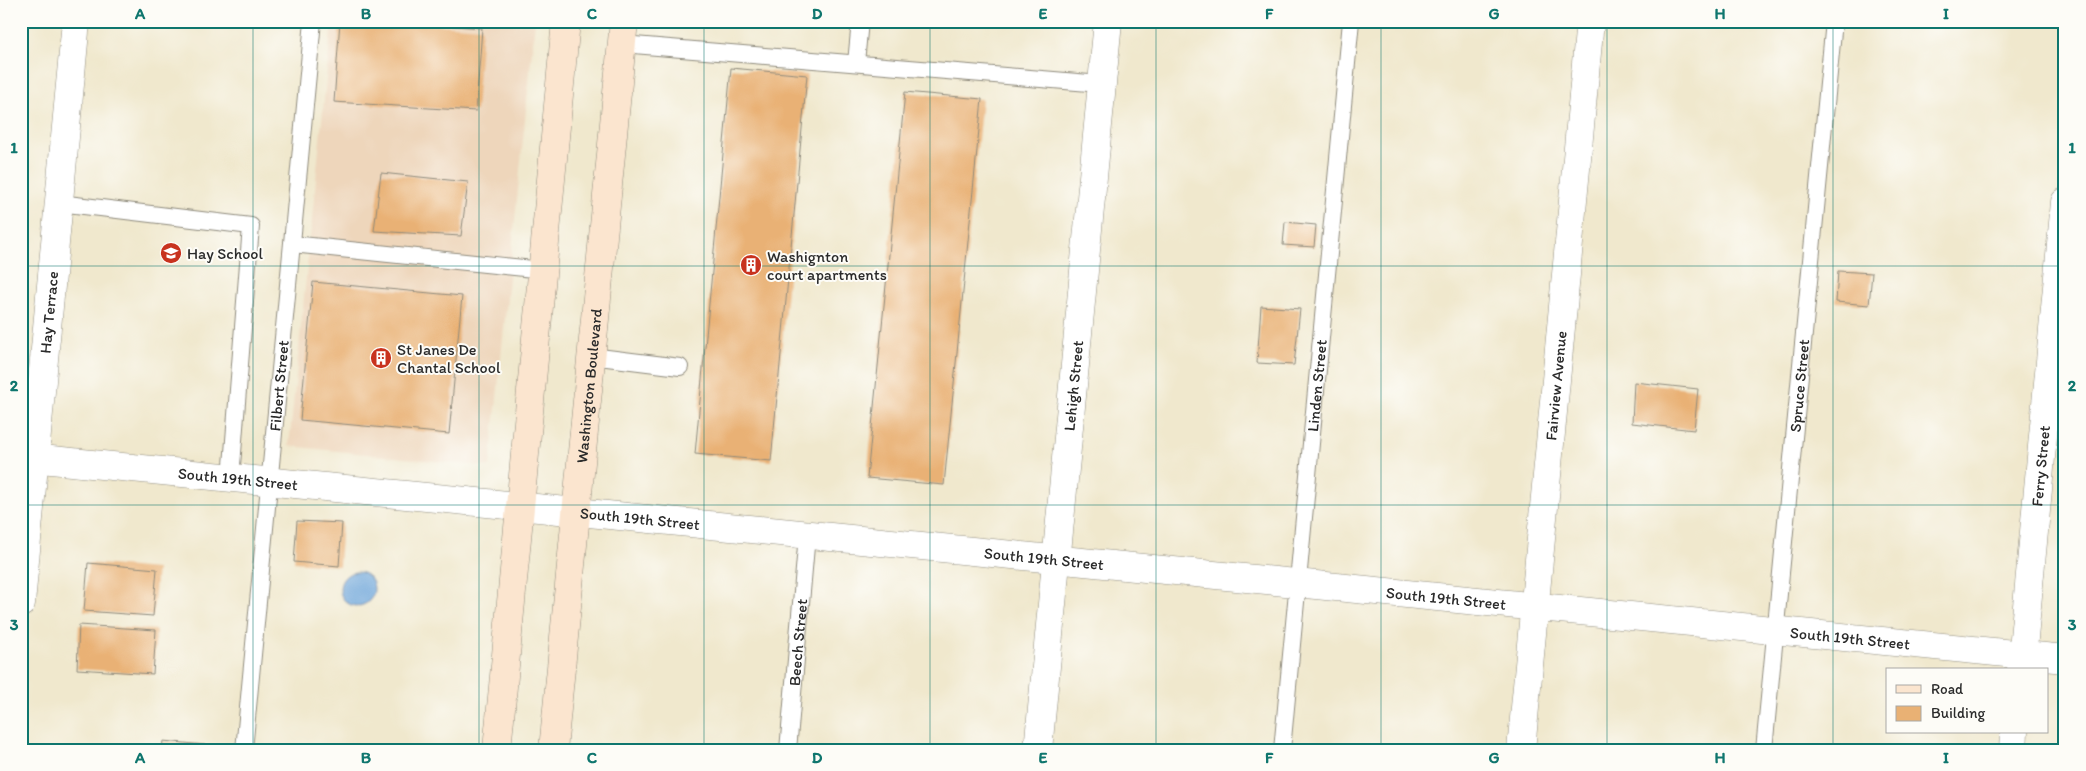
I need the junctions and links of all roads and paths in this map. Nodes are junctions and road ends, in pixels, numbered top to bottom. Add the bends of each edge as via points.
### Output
1 (76, 21) edge
2 (313, 21) edge
3 (566, 21) edge
4 (860, 21) edge
5 (1108, 21) edge
6 (1351, 21) edge
7 (1590, 21) edge
8 (1834, 21) edge
9 (623, 32) edge
10 (856, 63) junction
11 (1102, 84) junction
12 (2065, 202) edge
13 (59, 203) junction
14 (292, 244) junction
15 (543, 270) junction
16 (591, 356) junction
17 (680, 367) dead end
18 (28, 458) edge
19 (231, 478) junction
20 (269, 482) junction
21 (520, 506) junction
22 (576, 512) junction
23 (807, 535) junction
24 (1056, 560) junction
25 (1298, 584) junction
26 (21, 603) edge
27 (1534, 607) junction
28 (1776, 631) junction
29 (2065, 660) edge
30 (2021, 662) edge
31 (2014, 734) edge
32 (244, 750) edge
33 (497, 750) edge
34 (553, 750) edge
35 (788, 750) edge
36 (1038, 750) edge
37 (1282, 750) edge
38 (1521, 750) edge
39 (1764, 750) edge
40 (2013, 750) edge

1 - 13 street, Hay Terrace
2 - 14 lane, Filbert Street
3 - 15 street
4 - 10 lane
5 - 11 street, Lehigh Street
6 - 25 lane, Linden Street
7 - 27 street, Fairview Avenue
8 - 28 lane, Spruce Street
9 - 10 lane
9 - 16 street, Washington Boulevard
10 - 11 lane
11 - 24 street, Lehigh Street
12 - 30 street, Ferry Street
13 - 18 street, Hay Terrace
13 - 19 lane via 251,226
14 - 15 lane
14 - 20 lane, Filbert Street
15 - 21 street
16 - 17 lane
16 - 22 street, Washington Boulevard
18 - 19 street, South 19th Street
18 - 26 street, Hay Terrace
19 - 20 street, South 19th Street
20 - 21 street, South 19th Street
20 - 32 lane, Filbert Street
21 - 22 street, South 19th Street
21 - 33 street
22 - 23 street, South 19th Street
22 - 34 street, Washington Boulevard
23 - 24 street, South 19th Street
23 - 35 lane, Beech Street
24 - 25 street, South 19th Street
24 - 36 street, Lehigh Street
25 - 27 street, South 19th Street
25 - 37 lane, Linden Street
27 - 28 street, South 19th Street
27 - 38 street, Fairview Avenue
28 - 30 street, South 19th Street
28 - 39 lane, Spruce Street
29 - 30 street, South 19th Street
31 - 40 street

